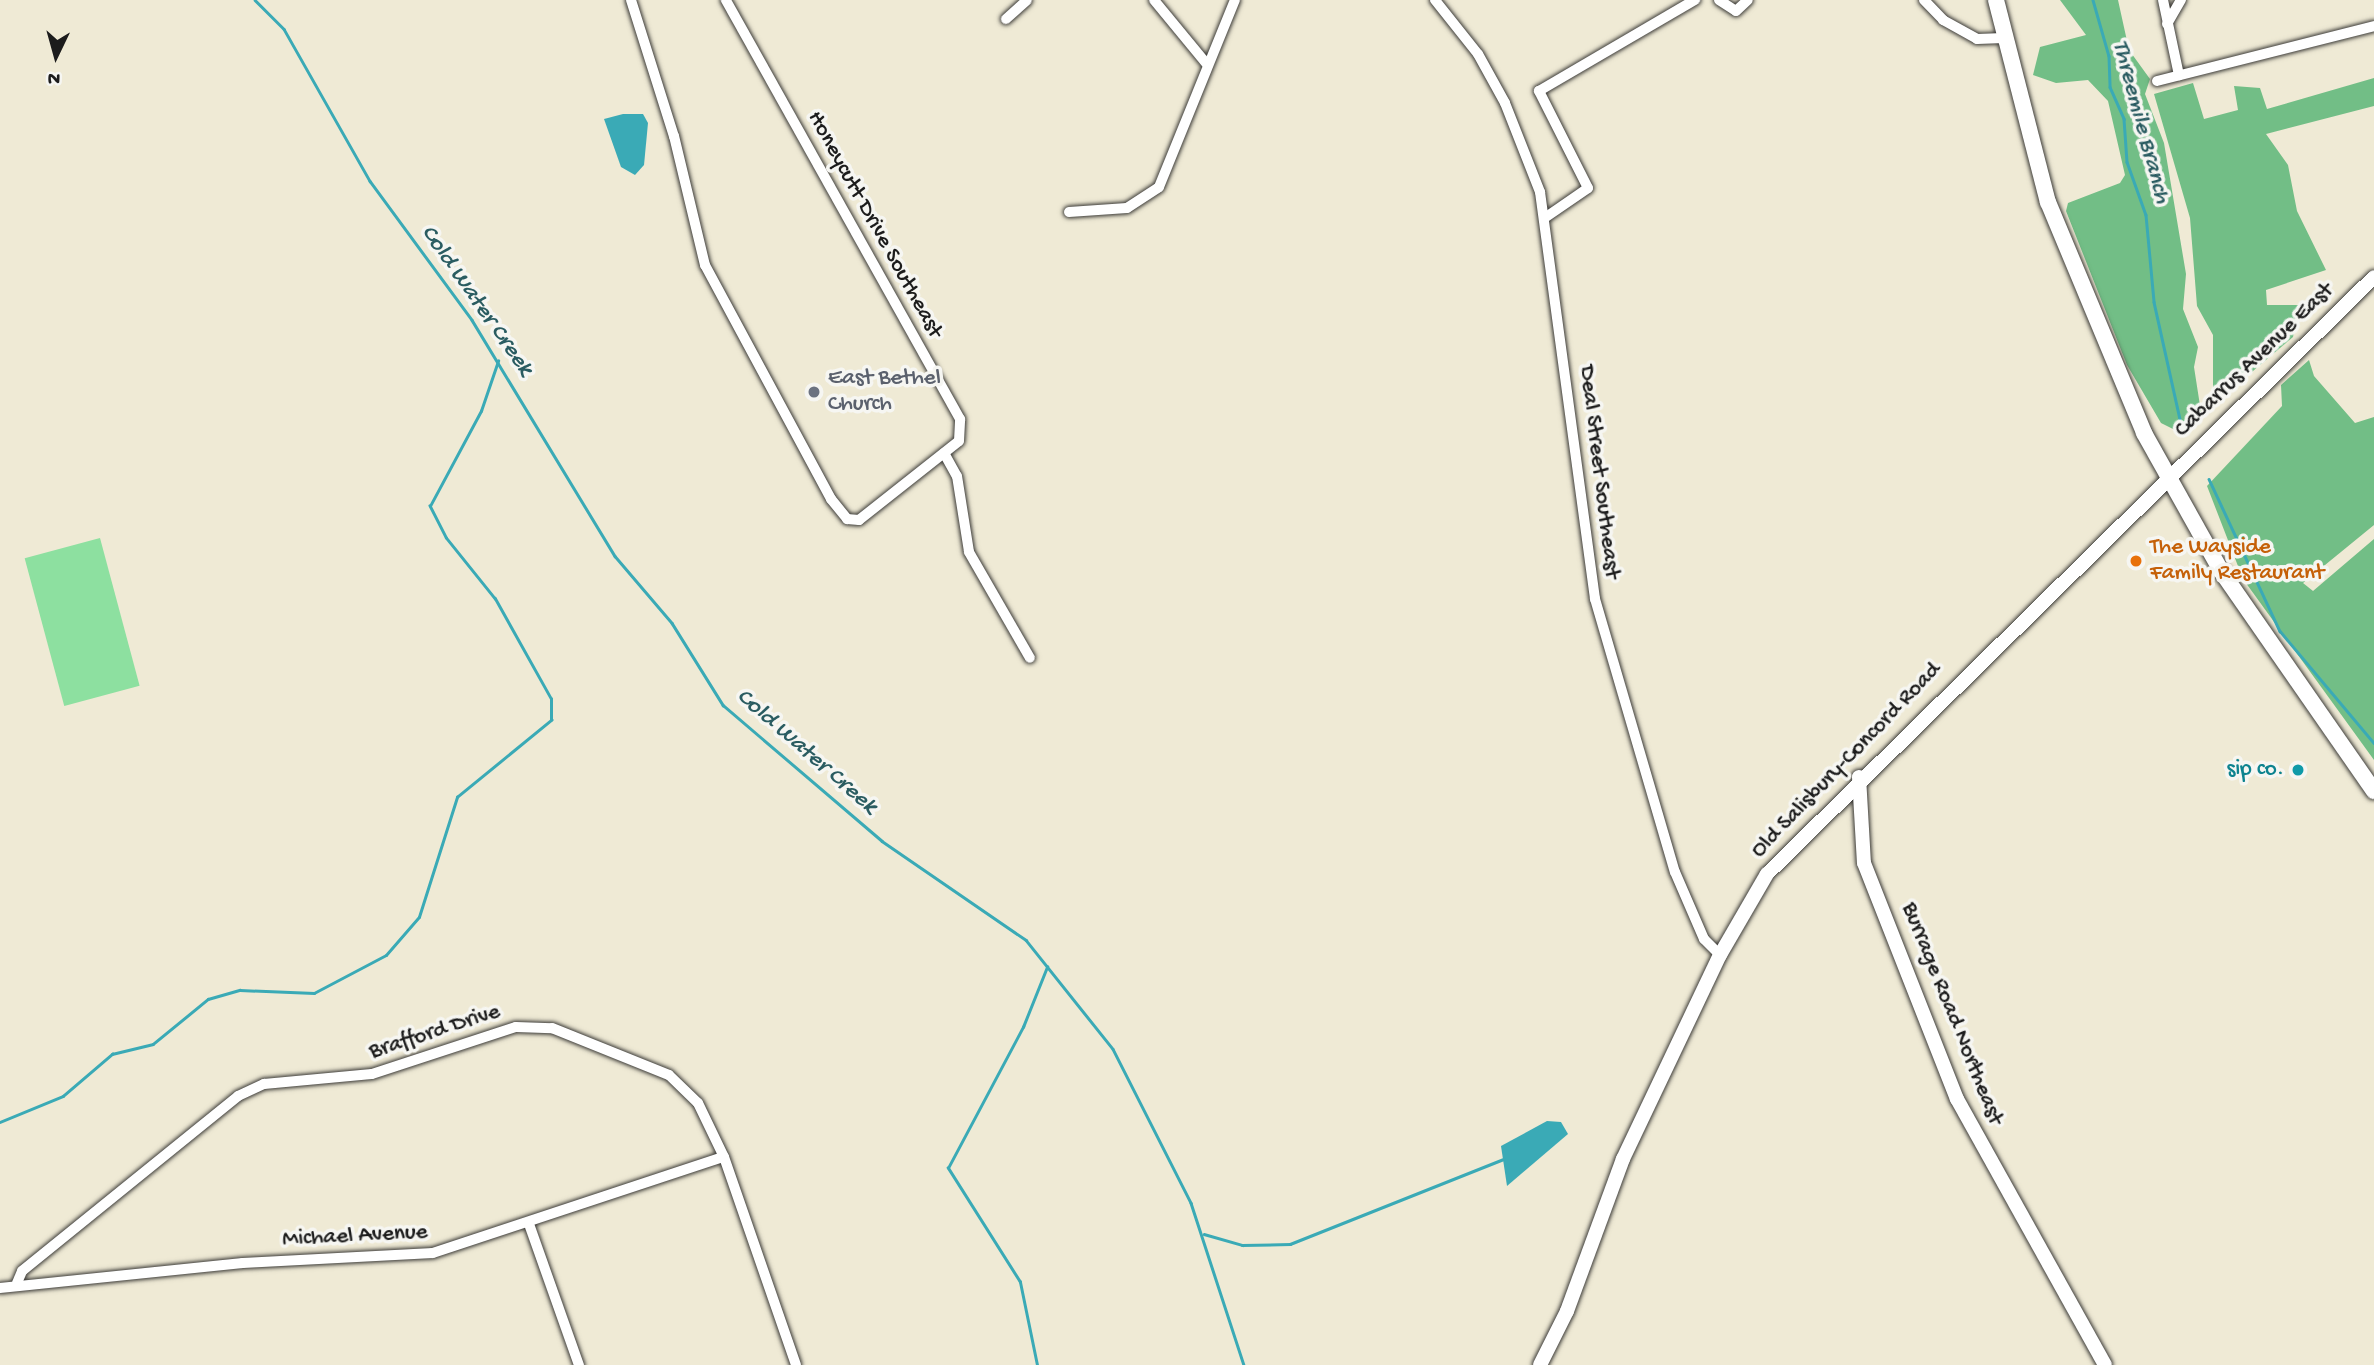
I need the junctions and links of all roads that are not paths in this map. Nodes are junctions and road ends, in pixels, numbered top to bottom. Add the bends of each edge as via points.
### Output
1 (631, 0) edge
2 (726, 0) edge
3 (1027, 0) edge
4 (1154, 0) edge
5 (1235, 0) edge
6 (1435, 0) edge
7 (1695, 0) edge
8 (1719, 0) edge
9 (1748, 0) edge
10 (1924, 0) edge
11 (1996, 0) edge
12 (2162, 0) edge
13 (2181, 0) edge
14 (1006, 19) dead end
15 (2167, 24) junction
16 (2374, 26) edge
17 (2004, 38) junction
18 (1206, 63) junction
19 (2179, 75) junction
20 (2157, 81) dead end
21 (1069, 212) dead end
22 (1546, 217) junction
23 (2374, 277) edge
24 (944, 453) junction
25 (2167, 477) junction
26 (1030, 658) dead end
27 (1859, 777) junction
28 (2374, 791) edge
29 (1720, 955) junction
30 (724, 1157) junction
31 (529, 1224) junction
32 (17, 1283) junction
33 (0, 1288) edge
34 (579, 1365) edge
35 (796, 1365) edge
36 (1540, 1365) edge
37 (2105, 1365) edge

1 - 24 street, Honeycutt Drive Southeast via 674,136 705,265 839,513 866,518
2 - 24 street, Honeycutt Drive Southeast via 957,412 962,434
3 - 14 street
4 - 18 street
5 - 18 street
6 - 22 street, Deal Street Southeast via 1478,54 1505,103
7 - 22 street via 1539,91 1588,188
8 - 9 street via 1736,11
10 - 17 street via 1943,20 1977,39
11 - 17 main road
12 - 15 street
13 - 15 street
15 - 19 street
16 - 19 street
17 - 25 main road via 2070,264
18 - 21 street via 1158,187 1127,208
19 - 20 street
22 - 29 street, Deal Street Southeast via 1595,599 1675,872 1704,939
23 - 25 main road, Cabarrus Avenue East
24 - 26 street via 957,476 969,552
25 - 27 main road, Old Salisbury-Concord Road
25 - 28 main road via 2249,613
27 - 29 main road, Old Salisbury-Concord Road via 1767,874
27 - 37 main road, Burrage Road Northeast via 1864,863 1957,1099
29 - 36 main road, Old Salisbury-Concord Road via 1623,1159 1567,1311
30 - 31 street, Michael Avenue
30 - 32 street, Brafford Drive via 698,1103 669,1075 572,1034 516,1027 372,1074 264,1084 238,1096 22,1271
30 - 35 street, Brafford Drive
31 - 32 street, Michael Avenue via 433,1253
31 - 34 street
32 - 33 street

